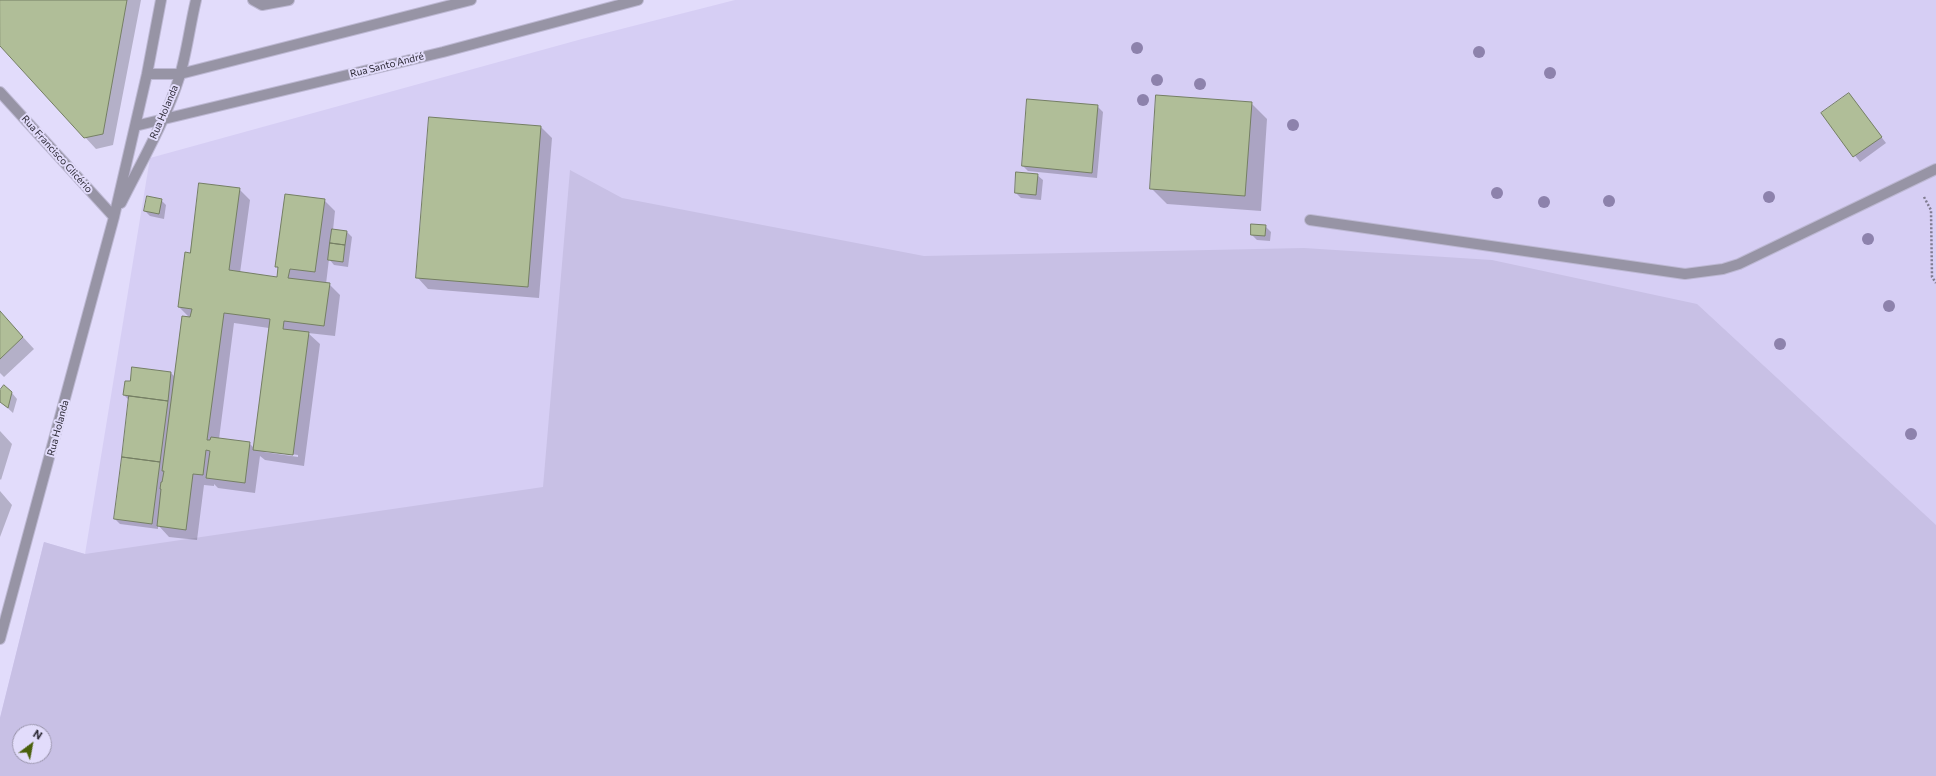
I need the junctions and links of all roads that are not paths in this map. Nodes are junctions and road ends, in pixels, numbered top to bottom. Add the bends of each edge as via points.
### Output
1 (161, 0) edge
2 (196, 0) edge
3 (252, 0) edge
4 (289, 0) edge
5 (471, 0) edge
6 (638, 0) edge
7 (147, 74) junction
8 (180, 74) junction
9 (0, 92) edge
10 (163, 120) junction
11 (135, 126) junction
12 (1936, 169) edge
13 (114, 217) junction
14 (1310, 220) dead end
15 (3, 615) edge
16 (0, 639) edge

1 - 7 street, Rua Holanda
2 - 8 street, Rua Holanda
3 - 4 street via 262,5
5 - 8 street
6 - 10 street, Rua Santo André via 443,52
7 - 8 street
7 - 11 street, Rua Holanda
8 - 10 street, Rua Holanda
9 - 13 street, Rua Francisco Glicério
10 - 11 street, Rua Santo André
10 - 13 street, Rua Holanda
11 - 13 street, Rua Holanda
12 - 14 street via 1739,264 1723,269 1685,274
13 - 15 street, Rua Holanda
15 - 16 street, Rua Holanda

